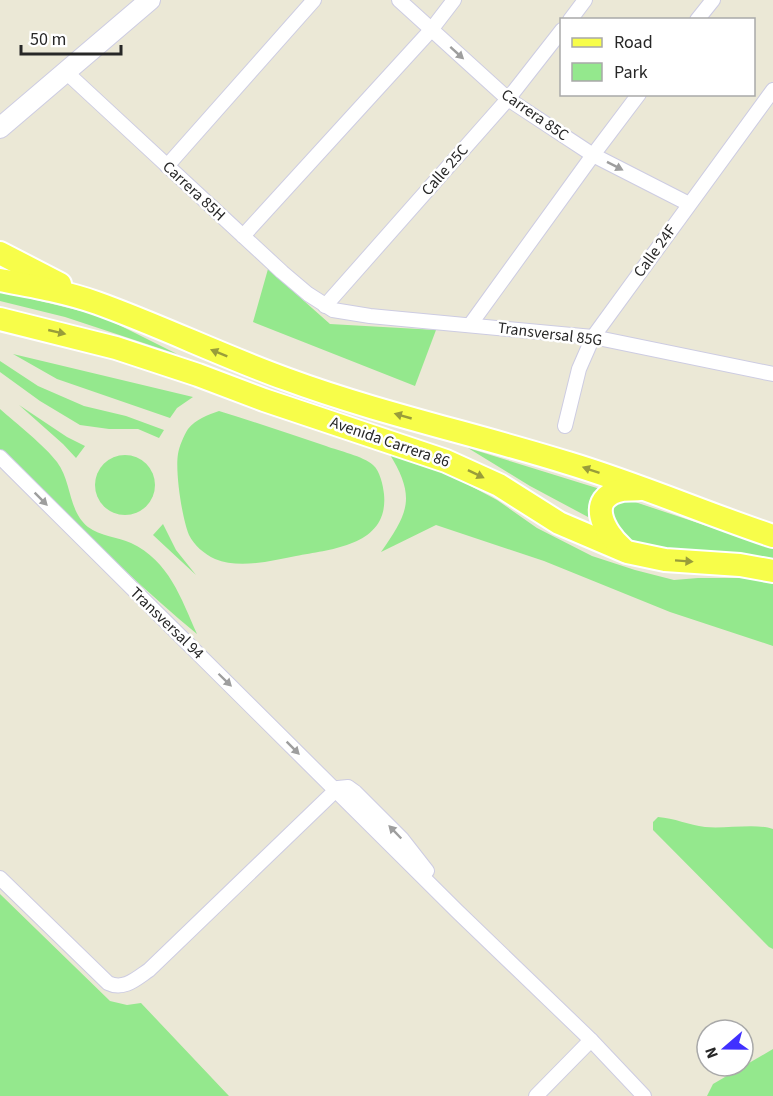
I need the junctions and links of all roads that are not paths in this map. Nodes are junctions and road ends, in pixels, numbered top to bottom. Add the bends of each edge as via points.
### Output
1 (150, 0) edge
2 (314, 0) edge
3 (399, 0) edge
4 (454, 0) edge
5 (585, 0) edge
6 (712, 0) edge
7 (572, 18) edge
8 (699, 18) edge
9 (431, 30) junction
10 (560, 31) edge
11 (66, 72) junction
12 (773, 90) edge
13 (637, 96) edge
14 (508, 99) junction
15 (0, 128) edge
16 (593, 155) junction
17 (167, 166) junction
18 (689, 204) junction
19 (243, 236) junction
20 (0, 253) edge
21 (0, 280) edge
22 (96, 303) junction
23 (325, 306) junction
24 (0, 318) edge
25 (470, 325) junction
26 (593, 337) junction
27 (773, 374) edge
28 (565, 426) dead end
29 (0, 457) edge
30 (646, 489) junction
31 (773, 536) edge
32 (627, 552) junction
33 (773, 571) edge
34 (334, 789) junction
35 (0, 878) edge
36 (591, 1040) junction
37 (536, 1096) edge
38 (644, 1096) edge

1 - 11 street
2 - 17 street
3 - 9 street, Carrera 85C
4 - 9 street
5 - 7 street
6 - 8 street
9 -> 14 street, Carrera 85C
9 - 19 street
10 - 14 street, Calle 25C
11 - 15 street
11 - 17 street, Carrera 85H
12 - 18 street, Calle 24F
13 - 16 street
14 - 16 street, Carrera 85C
14 - 23 street, Calle 25C
16 -> 18 street, Carrera 85C
16 - 25 street
17 - 19 street, Carrera 85H
18 - 26 street, Calle 24F
19 - 23 street, Carrera 85H
20 - 22 main road
21 - 22 main road, Avenida Carrera 86
30 -> 22 main road, Avenida Carrera 86 via 571,463 288,380
23 - 25 street, Transversal 85G via 370,316
24 -> 32 main road, Avenida Carrera 86 via 116,348 446,461 499,485 559,523
25 - 26 street, Transversal 85G
26 - 27 street, Transversal 85G
26 - 28 street, Calle 24F via 579,369
29 -> 34 street, Transversal 94
30 - 31 main road, Avenida Carrera 86
30 - 32 main road via 610,495 602,506 600,514 605,528
32 -> 33 main road, Avenida Carrera 86 via 665,560
34 - 35 street via 149,970 120,986 108,983
34 - 36 street, Transversal 94 via 342,786 356,792 402,839 457,911
36 - 37 street
36 - 38 street, Transversal 94

